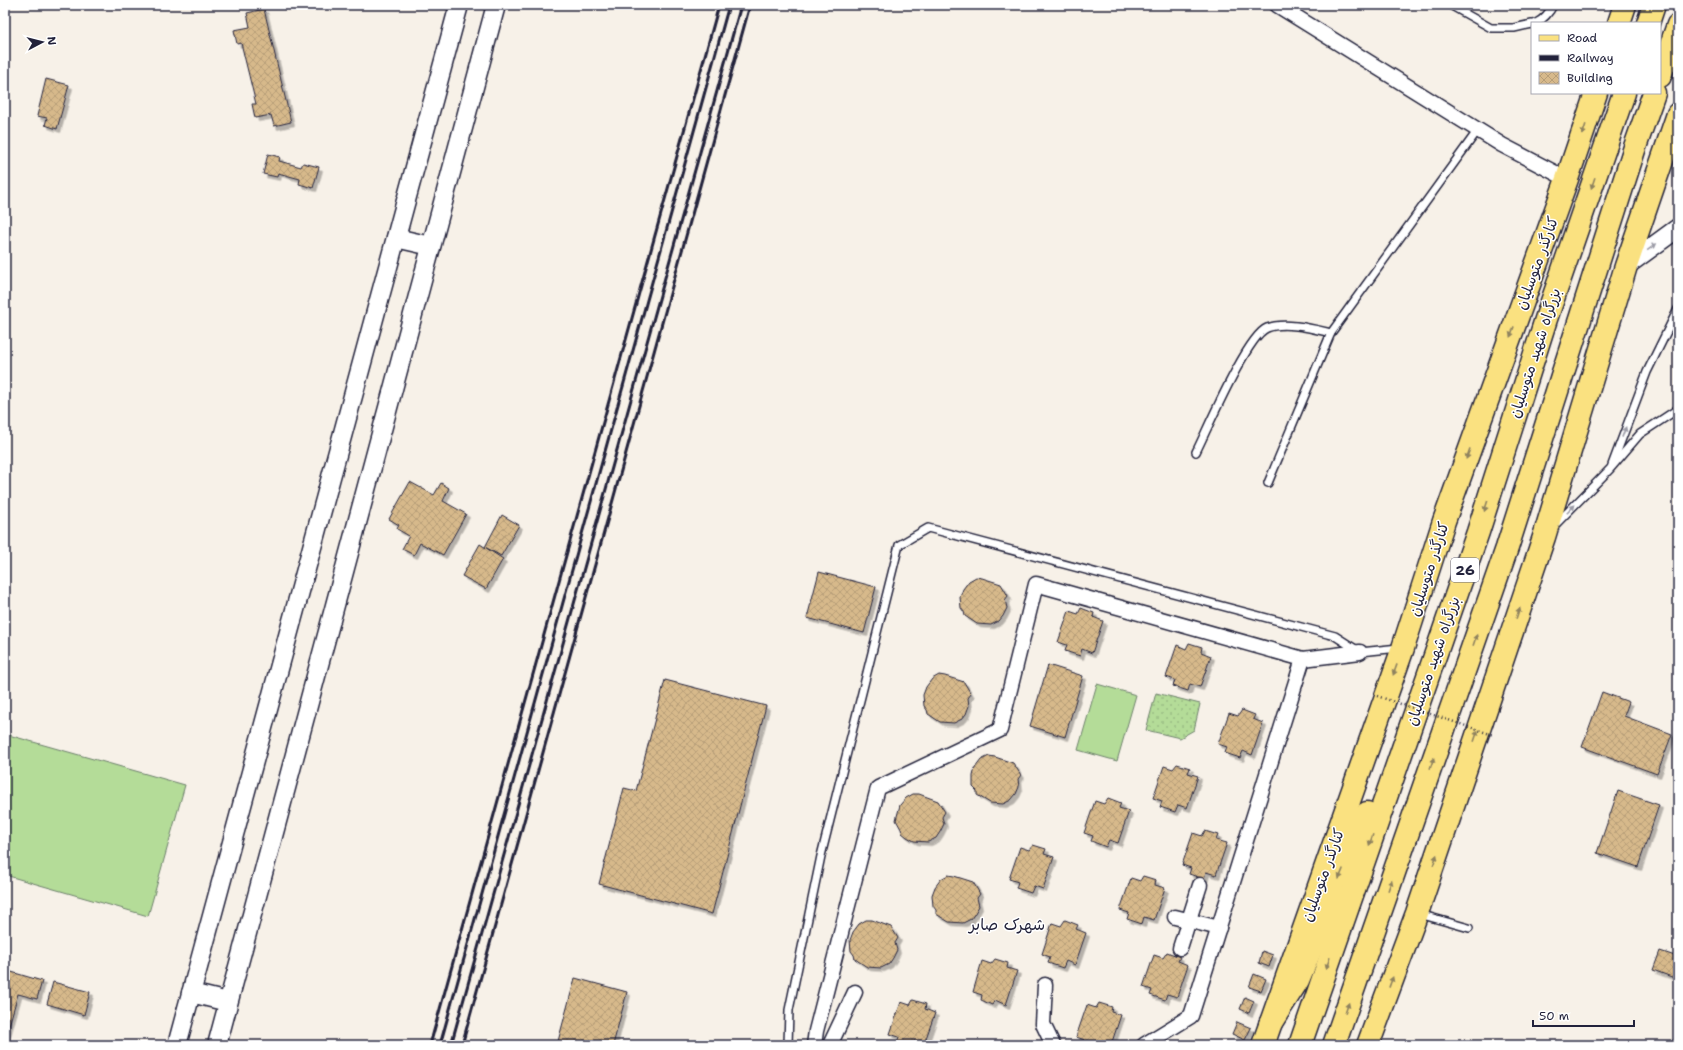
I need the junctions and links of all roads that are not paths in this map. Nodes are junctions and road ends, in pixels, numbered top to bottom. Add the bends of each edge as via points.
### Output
1 (459, 5) edge
2 (496, 5) edge
3 (1277, 5) edge
4 (1450, 5) edge
5 (1553, 5) edge
6 (1625, 5) edge
7 (1654, 5) edge
8 (1538, 22) edge
9 (1619, 22) edge
10 (1648, 22) edge
11 (1531, 24) edge
12 (1678, 25) edge
13 (1661, 73) edge
14 (1596, 94) edge
15 (1624, 94) edge
16 (1654, 94) edge
17 (1678, 114) edge
18 (1478, 130) junction
19 (1567, 179) junction
20 (1678, 228) edge
21 (396, 238) junction
22 (431, 246) junction
23 (1626, 266) junction
24 (1678, 309) edge
25 (1331, 333) junction
26 (1678, 409) edge
27 (1196, 452) dead end
28 (1610, 469) junction
29 (1268, 483) dead end
30 (1544, 537) junction
31 (1403, 648) junction
32 (1360, 652) junction
33 (1303, 659) junction
34 (1406, 738) junction
35 (1200, 885) dead end
36 (1417, 914) junction
37 (1175, 917) dead end
38 (1189, 920) junction
39 (1219, 928) junction
40 (1470, 928) dead end
41 (1180, 948) dead end
42 (1045, 986) dead end
43 (856, 992) dead end
44 (191, 993) junction
45 (228, 1002) junction
46 (1270, 1024) junction
47 (177, 1045) edge
48 (217, 1045) edge
49 (788, 1045) edge
50 (814, 1045) edge
51 (830, 1045) edge
52 (1053, 1045) edge
53 (1144, 1045) edge
54 (1263, 1045) edge
55 (1300, 1045) edge
56 (1334, 1045) edge
57 (1368, 1045) edge

1 - 21 street
2 - 22 street
3 - 18 street
4 - 11 lane via 1491,28 1514,28
5 - 8 lane
6 - 9 main road
7 - 10 main road
12 - 13 main road
14 -> 19 main road, کنارگذر متوسلیان
15 -> 34 main road, بزرگراه شهید متوسلیان / 26 via 1546,319 1478,532
56 -> 16 main road via 1507,548
17 - 23 main road
18 - 19 street
18 - 25 lane
19 -> 31 main road, کنارگذر متوسلیان via 1444,521
23 -> 20 street
21 - 22 street
21 - 44 street
22 - 45 street
23 - 30 main road
28 -> 24 lane via 1647,372
25 - 27 lane via 1299,326 1280,326 1267,328 1257,336 1244,354
25 - 29 lane
26 - 28 lane via 1640,434
30 -> 28 lane
36 -> 30 main road
31 - 32 lane
31 -> 46 main road, کنارگذر متوسلیان
32 - 33 street
32 - 49 lane via 1335,636 928,528 899,545 821,856 789,1010
33 - 39 street
33 - 50 street via 1036,584 1000,730 878,788
34 -> 46 main road via 1362,823 1298,980
34 -> 55 main road, بزرگراه شهید متوسلیان / 26
35 - 38 street
36 - 40 lane
57 -> 36 main road
37 - 38 street
38 - 39 street
38 - 41 street
39 - 53 street via 1191,1016
42 - 52 street via 1043,1024
43 - 51 street
44 - 45 street
44 - 47 street
45 - 48 street
46 - 54 main road, کنارگذر متوسلیان

